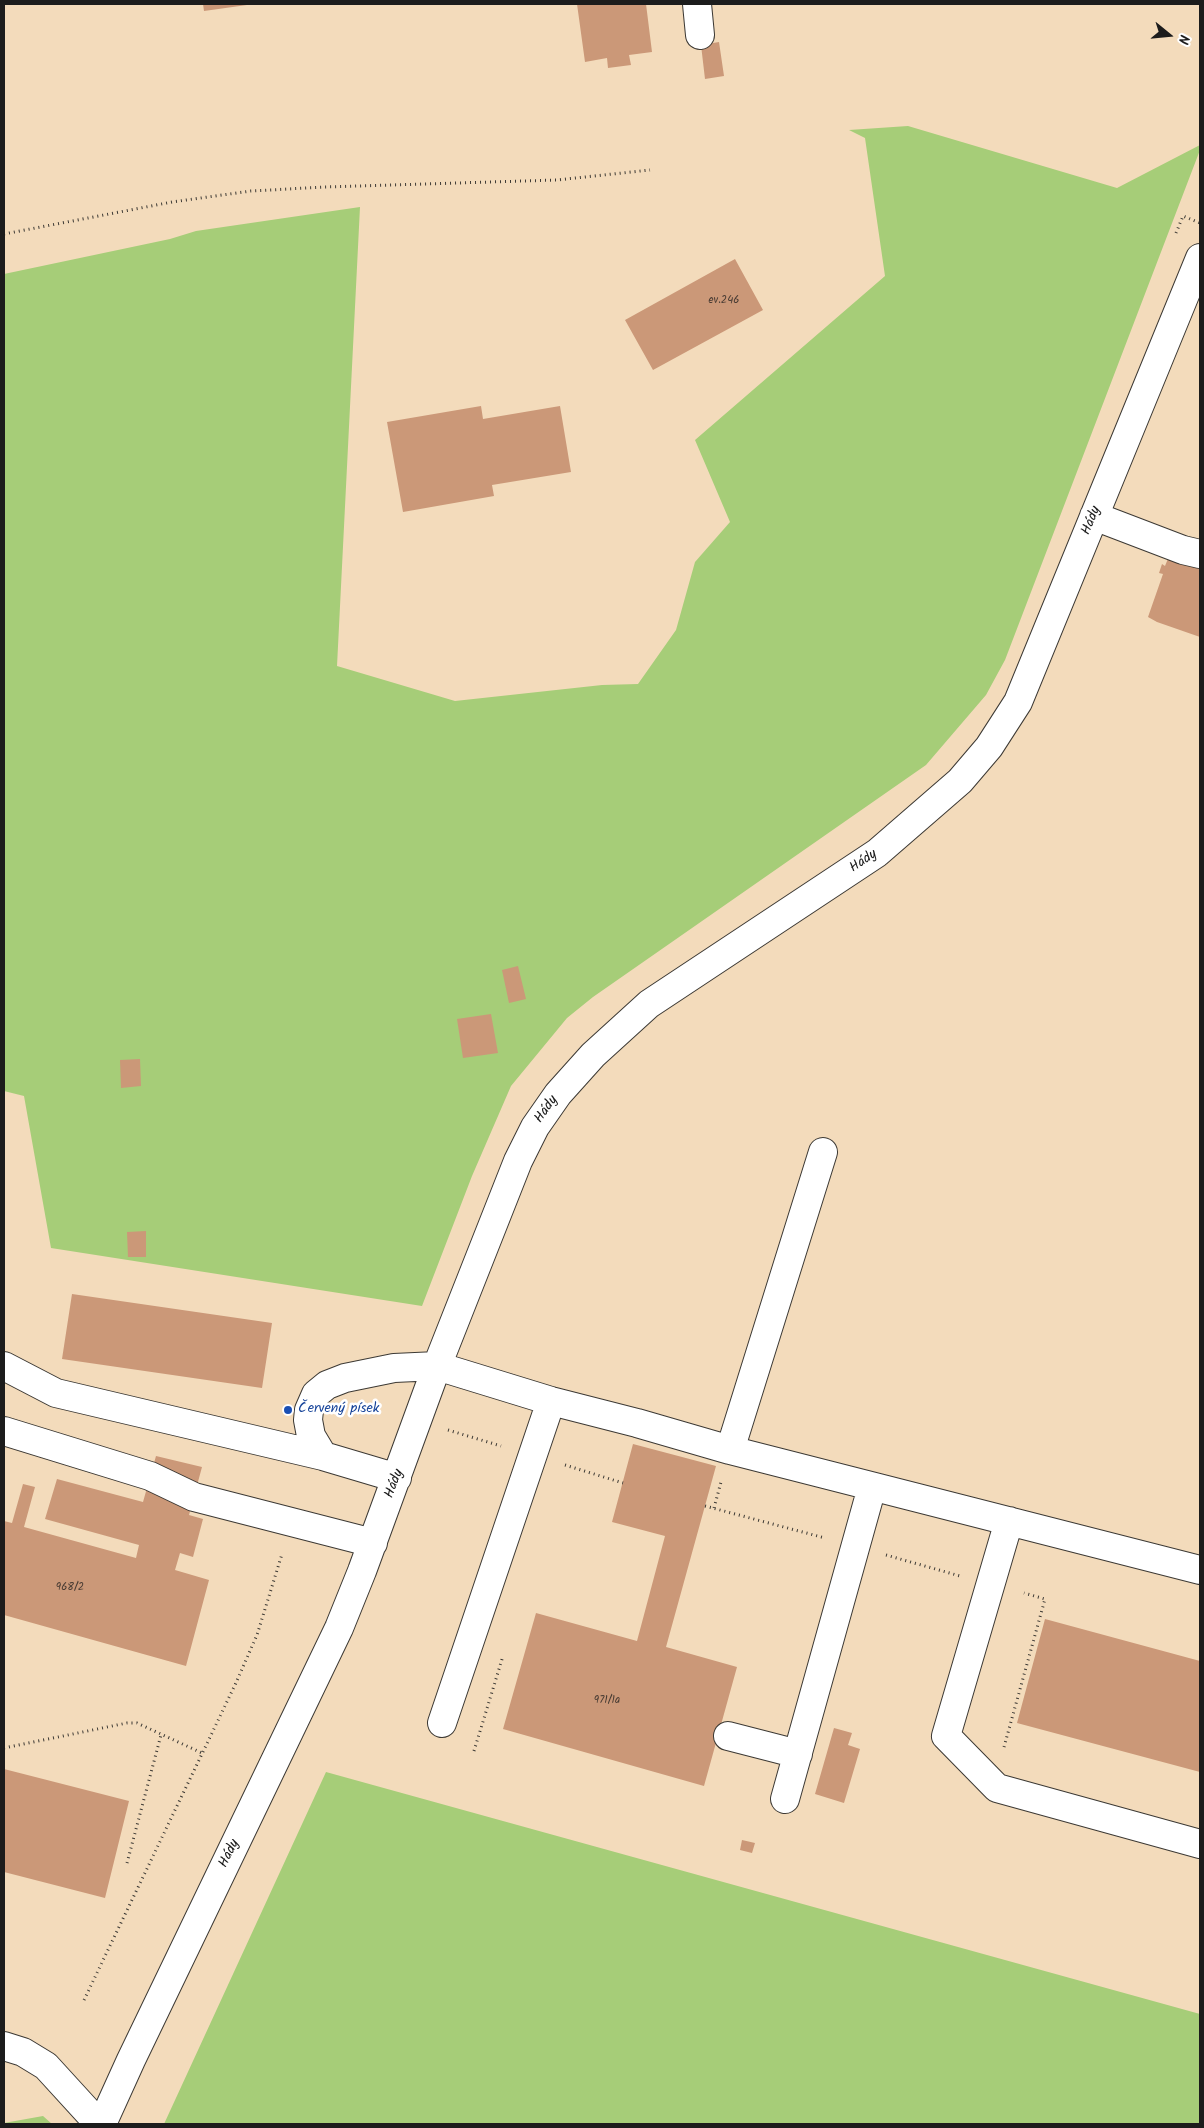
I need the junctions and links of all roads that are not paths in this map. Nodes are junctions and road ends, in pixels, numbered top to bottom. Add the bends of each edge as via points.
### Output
1 (696, 4) edge
2 (700, 35) dead end
3 (1200, 258) edge
4 (1094, 516) junction
5 (1200, 554) edge
6 (822, 1152) dead end
7 (4, 1366) edge
8 (437, 1366) junction
9 (551, 1401) junction
10 (4, 1431) edge
11 (730, 1450) junction
12 (323, 1456) junction
13 (397, 1478) junction
14 (872, 1487) junction
15 (1009, 1521) junction
16 (373, 1543) junction
17 (1200, 1570) edge
18 (442, 1723) dead end
19 (728, 1736) dead end
20 (798, 1754) junction
21 (785, 1799) dead end
22 (1200, 1844) edge
23 (4, 2046) edge
24 (101, 2124) edge

1 - 2 street
3 - 4 street, Hády
4 - 5 street
4 - 8 street, Hády via 1018,702 989,748 960,781 878,853 649,1004 593,1055 558,1094 518,1161
6 - 11 street
7 - 12 street via 56,1393
8 - 9 street
8 - 12 street via 394,1368 344,1378 327,1385 316,1394 308,1420 310,1436
8 - 13 street, Hády
9 - 11 street
9 - 18 street
10 - 16 street via 150,1476 194,1496
11 - 14 street
12 - 13 street
13 - 16 street, Hády
14 - 15 street
14 - 20 street
15 - 17 street
15 - 22 street via 946,1736 997,1788
16 - 24 street, Hády via 339,1628
19 - 20 street
20 - 21 street
23 - 24 street via 24,2052 46,2066

